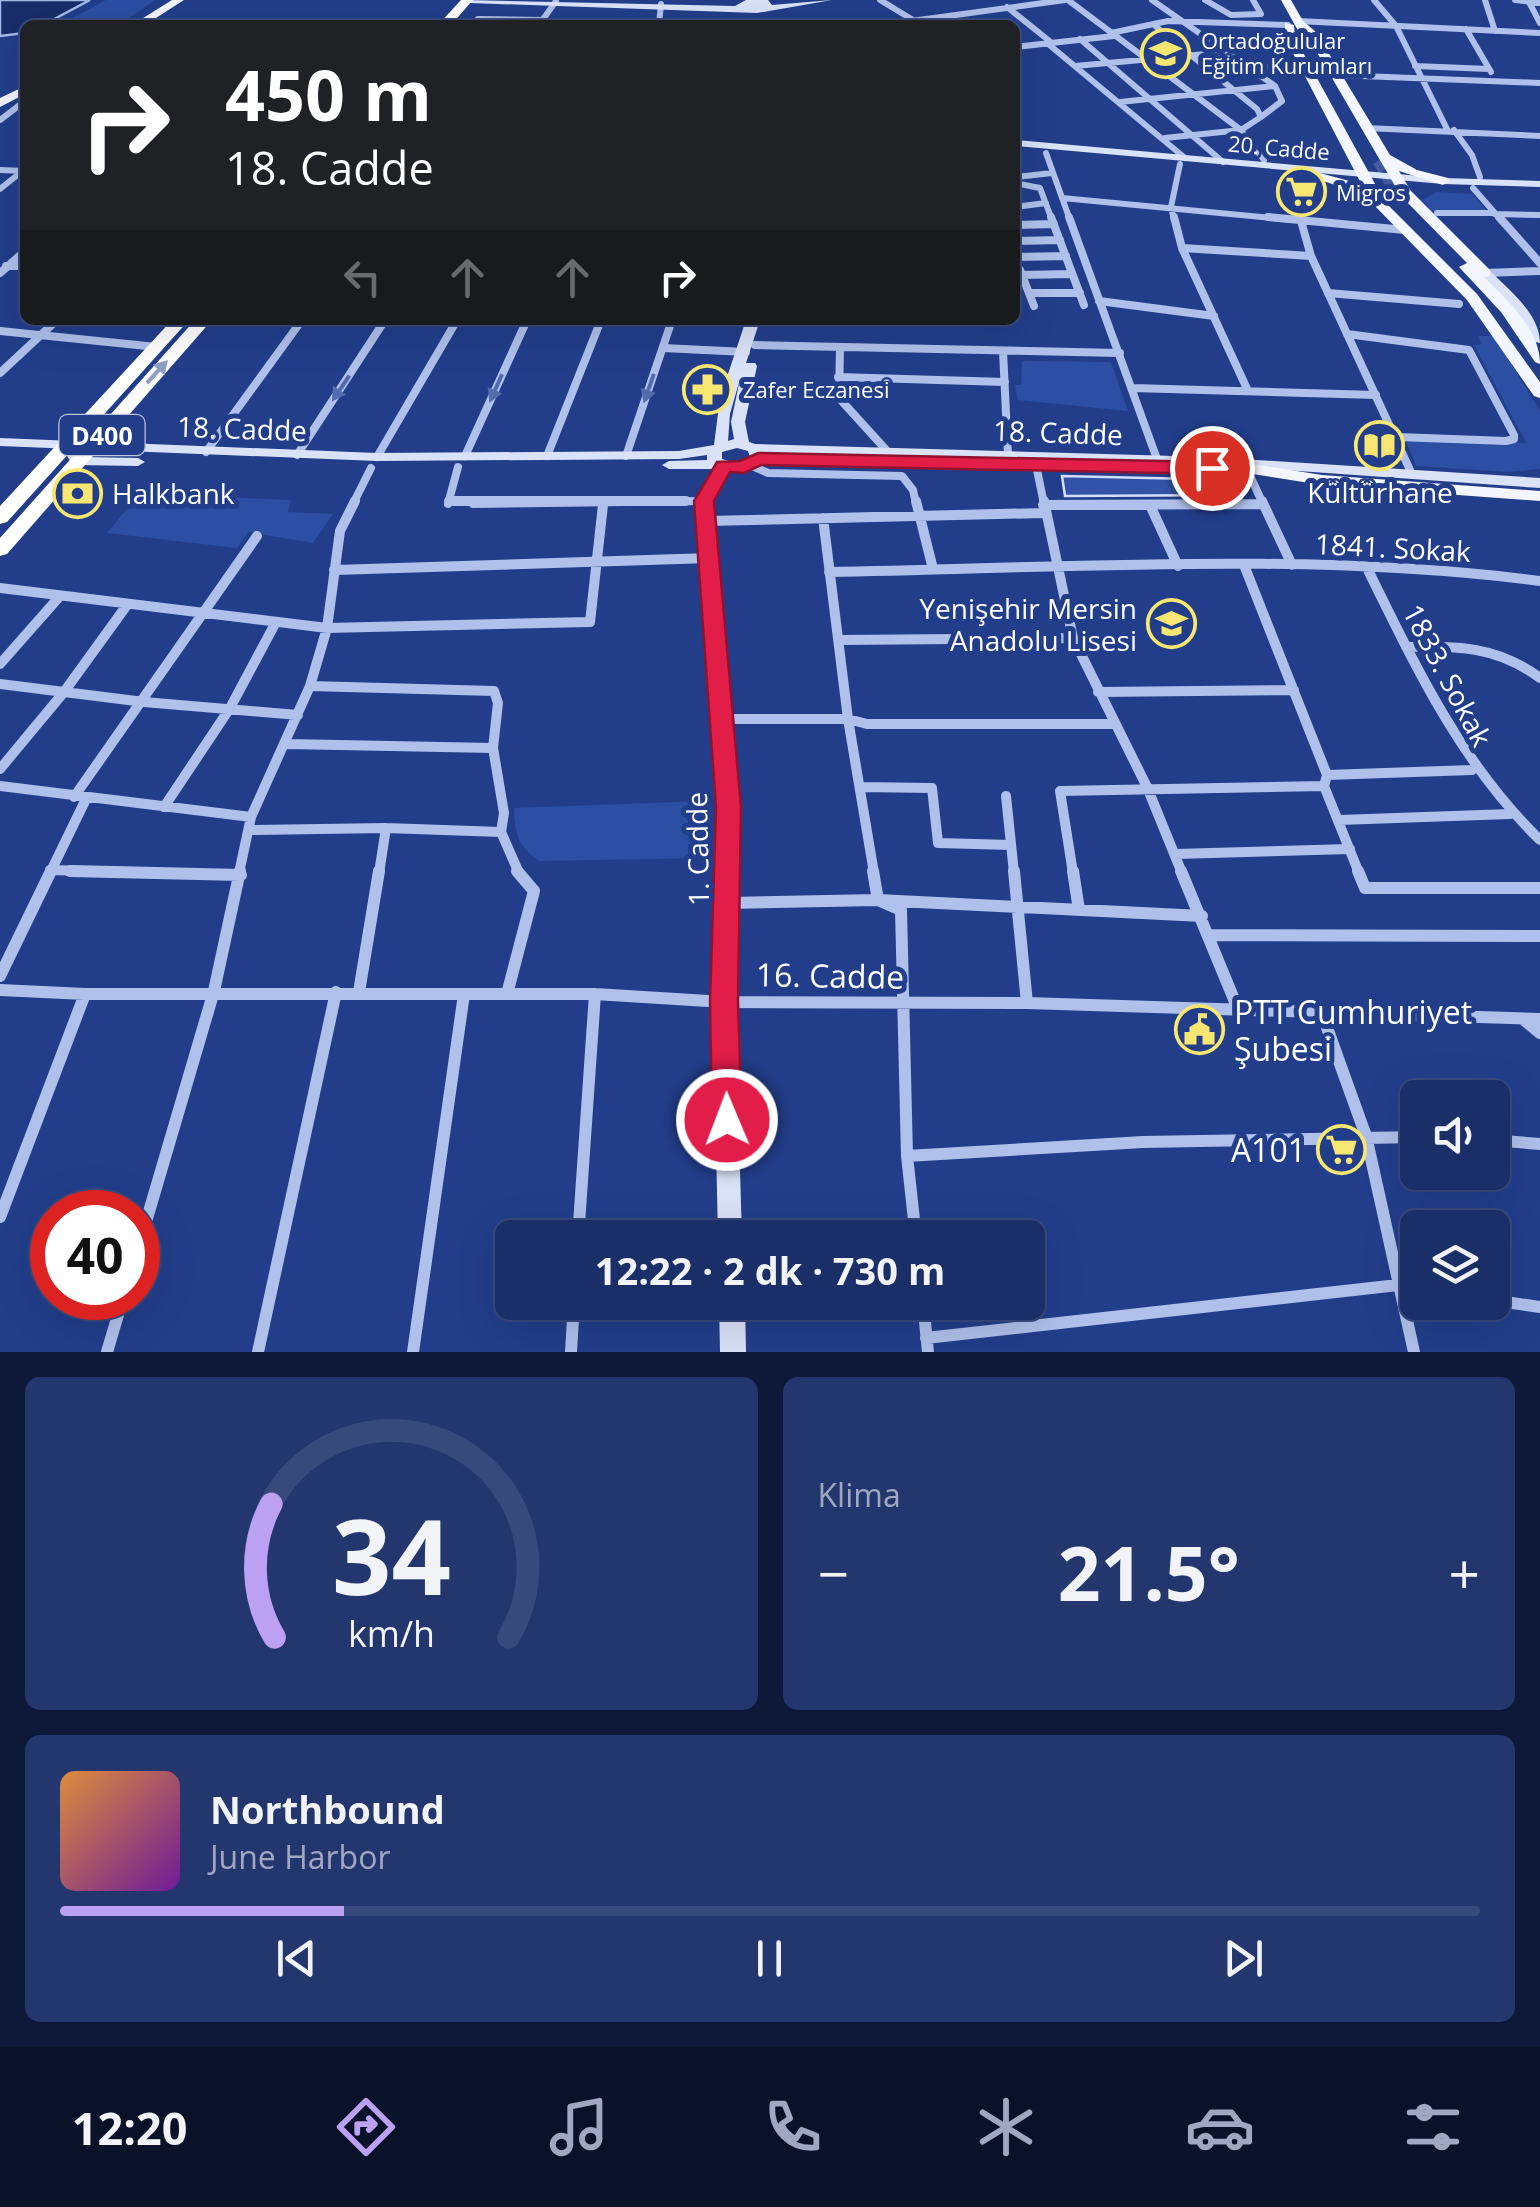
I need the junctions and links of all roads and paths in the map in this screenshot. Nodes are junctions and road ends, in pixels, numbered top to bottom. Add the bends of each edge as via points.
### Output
1 (164, 0) edge
2 (179, 0) edge
3 (468, 0) edge
4 (482, 0) edge
5 (627, 0) edge
6 (816, 0) edge
7 (827, 0) edge
8 (880, 0) edge
9 (1066, 0) edge
10 (1168, 0) edge
11 (1205, 0) edge
12 (1253, 0) edge
13 (1274, 0) edge
14 (1286, 0) edge
15 (1374, 0) edge
16 (1485, 0) edge
17 (1515, 0) edge
18 (525, 1) edge
19 (692, 1) edge
20 (1153, 1) edge
21 (1528, 1) edge
22 (556, 2) edge
23 (1540, 2) edge
24 (660, 4) junction
25 (744, 7) junction
26 (1007, 7) junction
27 (766, 14) edge
28 (1177, 15) junction
29 (949, 16) junction
30 (132, 20) edge
31 (145, 20) edge
32 (449, 20) edge
33 (469, 20) edge
34 (659, 20) edge
35 (914, 20) joint
36 (953, 20) edge
37 (1168, 22) junction
38 (1188, 22) junction
39 (1292, 23) junction
40 (1540, 23) edge
41 (1154, 25) junction
42 (1396, 26) junction
43 (1466, 30) junction
44 (1495, 31) junction
45 (1540, 33) edge
46 (1112, 34) junction
47 (1080, 39) junction
48 (1050, 43) junction
49 (1020, 46) edge
50 (1228, 52) junction
51 (1189, 55) junction
52 (1147, 58) junction
53 (1104, 61) junction
54 (1075, 66) junction
55 (1250, 66) junction
56 (1415, 66) junction
57 (1297, 68) dead end
58 (1489, 68) junction
59 (1336, 74) junction
60 (1422, 78) junction
61 (1496, 81) junction
62 (1540, 83) edge
63 (1274, 86) junction
64 (1232, 89) junction
65 (1193, 93) junction
66 (20, 97) edge
67 (1155, 100) junction
68 (1118, 102) junction
69 (1260, 116) junction
70 (0, 120) edge
71 (1366, 128) junction
72 (1240, 130) junction
73 (1451, 130) junction
74 (1194, 135) junction
75 (1540, 136) edge
76 (1164, 138) junction
77 (1020, 147) edge
78 (1020, 148) edge
79 (1046, 153) junction
80 (1264, 160) dead end
81 (1183, 161) junction
82 (1223, 162) junction
83 (20, 173) edge
84 (1052, 173) junction
85 (1319, 173) junction
86 (1020, 179) edge
87 (1382, 179) junction
88 (1020, 182) edge
89 (1476, 182) junction
90 (1446, 184) junction
91 (1540, 187) edge
92 (0, 189) edge
93 (1062, 198) junction
94 (1046, 203) junction
95 (1020, 206) edge
96 (1171, 207) junction
97 (1438, 214) dead end
98 (1494, 214) junction
99 (1540, 214) edge
100 (1301, 221) junction
101 (1054, 224) junction
102 (1020, 225) edge
103 (1405, 230) junction
104 (1020, 240) edge
105 (1060, 240) junction
106 (1182, 248) junction
107 (1066, 256) junction
108 (1311, 256) junction
109 (1020, 258) edge
110 (1540, 263) edge
111 (1540, 271) edge
112 (1020, 272) edge
113 (1485, 273) junction
114 (1020, 274) edge
115 (1072, 274) junction
116 (1020, 290) edge
117 (1028, 291) junction
118 (1080, 293) junction
119 (1328, 294) junction
120 (1099, 300) junction
121 (1459, 304) dead end
122 (1084, 305) dead end
123 (1034, 306) dead end
124 (1214, 316) junction
125 (52, 325) edge
126 (176, 325) edge
127 (200, 325) edge
128 (298, 325) edge
129 (383, 325) edge
130 (454, 325) edge
131 (525, 325) edge
132 (599, 325) edge
133 (670, 325) edge
134 (752, 325) edge
135 (758, 325) edge
136 (0, 332) edge
137 (1347, 334) junction
138 (41, 335) junction
139 (1540, 339) edge
140 (157, 346) junction
141 (840, 346) junction
142 (663, 348) junction
143 (750, 348) junction
144 (1003, 351) junction
145 (1120, 353) junction
146 (1540, 358) edge
147 (0, 374) edge
148 (838, 377) junction
149 (1005, 382) junction
150 (1540, 383) edge
151 (1134, 388) junction
152 (1248, 391) junction
153 (1540, 393) edge
154 (1376, 396) junction
155 (1398, 438) junction
156 (0, 442) edge
157 (66, 442) junction
158 (206, 452) junction
159 (888, 452) junction
160 (84, 454) junction
161 (297, 454) junction
162 (751, 454) junction
163 (1008, 455) junction
164 (547, 456) junction
165 (626, 456) junction
166 (720, 456) junction
167 (1157, 459) junction
168 (1182, 460) junction
169 (461, 462) junction
170 (374, 463) junction
171 (1036, 465) junction
172 (1249, 469) junction
173 (1410, 470) junction
174 (1540, 486) edge
175 (704, 501) junction
176 (1262, 504) junction
177 (602, 505) junction
178 (1150, 505) junction
179 (1044, 509) junction
180 (921, 516) junction
181 (0, 518) edge
182 (823, 518) junction
183 (706, 521) junction
184 (257, 536) dead end
185 (0, 550) edge
186 (710, 558) junction
187 (597, 562) junction
188 (1292, 565) junction
189 (1178, 566) junction
190 (1244, 566) junction
191 (1060, 568) junction
192 (1367, 568) junction
193 (933, 569) junction
194 (334, 570) junction
195 (829, 572) junction
196 (1540, 581) edge
197 (0, 588) edge
198 (60, 596) junction
199 (126, 605) junction
200 (200, 614) junction
201 (276, 622) junction
202 (326, 628) junction
203 (1072, 638) junction
204 (839, 640) junction
205 (1406, 647) junction
206 (0, 664) edge
207 (1540, 678) edge
208 (0, 684) edge
209 (310, 686) junction
210 (1294, 690) junction
211 (64, 692) junction
212 (1098, 692) junction
213 (144, 702) junction
214 (230, 708) junction
215 (298, 715) junction
216 (722, 719) junction
217 (848, 719) junction
218 (1114, 724) junction
219 (286, 744) junction
220 (493, 748) junction
221 (0, 769) edge
222 (1472, 770) junction
223 (1326, 781) junction
224 (0, 786) edge
225 (1146, 787) junction
226 (861, 788) junction
227 (1006, 796) dead end
228 (80, 798) junction
229 (164, 807) junction
230 (1510, 814) junction
231 (1339, 820) junction
232 (251, 824) junction
233 (386, 828) junction
234 (501, 832) junction
235 (1540, 840) edge
236 (1011, 845) junction
237 (1350, 849) junction
238 (1176, 854) junction
239 (50, 870) junction
240 (241, 875) junction
241 (1540, 888) edge
242 (878, 900) junction
243 (729, 903) junction
244 (1020, 908) junction
245 (1079, 910) junction
246 (1202, 916) junction
247 (1209, 935) junction
248 (1540, 936) edge
249 (0, 976) edge
250 (0, 990) edge
251 (214, 992) junction
252 (336, 992) junction
253 (359, 992) junction
254 (85, 994) junction
255 (464, 994) junction
256 (508, 994) junction
257 (595, 994) junction
258 (724, 1002) junction
259 (1027, 1003) junction
260 (904, 1004) junction
261 (1238, 1009) junction
262 (1322, 1011) junction
263 (1523, 1019) junction
264 (1540, 1019) edge
265 (1540, 1033) edge
266 (1369, 1136) junction
267 (1400, 1137) edge
268 (1510, 1142) edge
269 (1540, 1144) edge
270 (907, 1156) junction
271 (155, 1190) edge
272 (0, 1217) edge
273 (579, 1220) edge
274 (730, 1220) edge
275 (914, 1220) edge
276 (1398, 1285) junction
277 (1510, 1303) edge
278 (1540, 1307) edge
279 (116, 1320) edge
280 (573, 1320) edge
281 (732, 1320) edge
282 (924, 1320) edge
283 (927, 1345) edge
284 (107, 1352) edge
285 (258, 1352) edge
286 (414, 1352) edge
287 (571, 1352) edge
288 (733, 1352) edge
289 (1414, 1352) edge

1 - 30 main road
2 - 31 main road
3 - 4 street
3 - 32 highway
4 - 18 street
4 - 33 highway
5 - 19 street
6 - 27 street
7 - 27 street
8 - 35 street
9 - 26 street
9 - 46 street
10 - 20 street
11 - 12 street via 1231,15 1258,16
13 - 39 main road
14 - 39 main road
15 - 42 street
16 - 44 street
17 - 21 street
18 - 22 street
18 - 33 street via 487,6
19 - 25 street
20 - 28 street
21 - 23 street
21 - 40 street
22 - 24 street
24 - 25 street
24 - 34 street
25 - 27 street
25 - 27 street
26 - 29 street
26 - 48 street
28 - 37 street
28 - 38 street
28 - 39 street
29 - 35 street
29 - 36 street
37 - 38 street
37 - 41 street
38 - 39 street
38 - 50 street
39 - 42 street
39 - 59 main road via 1312,34
39 - 87 main road
39 - 87 main road via 1290,38
41 - 46 street
41 - 51 street
42 - 43 street
42 - 56 street
43 - 44 street
43 - 58 street
44 - 45 street
46 - 47 street
46 - 52 street
47 - 48 street
47 - 53 street
48 - 49 street
48 - 54 street
50 - 51 street
50 - 55 street
51 - 52 street
51 - 64 street
52 - 53 street
52 - 65 street
53 - 54 street
53 - 67 street
54 - 68 street
55 - 57 street
55 - 63 street
56 - 58 street
56 - 60 street
58 - 61 street
59 - 60 street
59 - 71 main road
60 - 61 street
60 - 73 street
61 - 62 street
63 - 64 street
63 - 69 street via 1282,101
64 - 65 street
64 - 69 street
65 - 67 street
65 - 72 street
66 - 70 street
67 - 68 street
67 - 74 street
68 - 76 street
69 - 72 street
71 - 73 street
71 - 87 main road
72 - 74 street
72 - 80 street
73 - 75 street
73 - 89 street via 1472,155
74 - 76 street
74 - 82 street
76 - 81 street
77 - 81 street, 20. Cadde
78 - 79 street, 20. Cadde
79 - 81 street, 20. Cadde
79 - 84 street
81 - 82 street, 20. Cadde
81 - 85 street, 20. Cadde
81 - 96 street
82 - 85 street, 20. Cadde
83 - 92 street
84 - 86 street
84 - 93 street
85 - 87 street, 20. Cadde
85 - 87 main road via 1348,168
85 - 87 main road via 1356,188
87 - 90 street, 20. Cadde
87 - 90 street via 1422,192
87 - 90 main road via 1405,170
87 - 103 main road
87 - 113 main road
87 - 146 main road via 1507,309
87 - 150 main road via 1486,301
88 - 94 street via 1040,188
89 - 90 street, 20. Cadde
89 - 91 street, 20. Cadde
89 - 98 street
90 - 91 street, 20. Cadde
93 - 96 street
93 - 120 street
94 - 95 street
94 - 101 street
96 - 100 street
96 - 106 street
97 - 98 street
98 - 99 street
98 - 110 street
100 - 103 street
100 - 108 street
101 - 102 street
101 - 105 street
103 - 153 main road via 1472,297
104 - 105 street
105 - 107 street
106 - 108 street
106 - 124 street
107 - 109 street
107 - 115 street
108 - 119 street
111 - 113 street
112 - 115 street
113 - 139 street
114 - 117 street
115 - 118 street
116 - 117 street
117 - 118 street
117 - 123 street
118 - 122 street
119 - 121 street
119 - 137 street
120 - 124 street
120 - 145 street
124 - 152 street
125 - 138 street
126 - 140 highway, D400
160 -> 127 highway, D400
128 - 158 street
129 -> 161 street
130 - 170 street
131 -> 169 street
132 - 164 street
133 - 142 street
134 - 143 street
135 - 143 street
136 - 138 street
137 - 154 street
137 - 155 street via 1468,350 1514,435 1506,441
138 - 140 street
138 - 147 street
140 - 157 highway, D400
141 - 143 street
141 - 144 street
141 - 148 street
142 - 143 street
142 -> 165 street
143 - 162 street via 738,422
143 - 166 street via 719,424
144 - 145 street
144 - 149 street
145 - 151 street
148 - 149 street
148 - 159 street via 839,398
149 - 163 street
151 - 152 street
151 - 167 street
152 - 154 street
154 - 155 street
155 - 173 street
156 - 157 street, 18. Cadde
157 - 160 street, 18. Cadde
157 - 181 highway, D400
158 - 160 street, 18. Cadde
158 - 161 street, 18. Cadde
159 - 162 street, 18. Cadde
159 - 163 street, 18. Cadde
160 - 170 street, 18. Cadde
160 - 185 highway, D400
161 - 170 street, 18. Cadde
162 - 166 street
162 - 166 street
162 - 171 street, 18. Cadde
162 - 180 street via 768,472 902,476
163 - 167 street, 18. Cadde
164 - 165 street, 18. Cadde
164 - 169 street, 18. Cadde
165 - 166 street, 18. Cadde
166 - 169 street, 18. Cadde
166 - 175 street
167 - 168 street, 18. Cadde
168 - 173 street
168 - 174 street, 18. Cadde
169 - 170 street, 18. Cadde
169 - 177 street via 448,504
170 - 194 street via 340,532
171 - 172 street, 18. Cadde
171 - 179 street
172 - 174 main road via 1322,480
172 - 176 street
173 - 174 street
175 - 177 street
175 - 183 street, 1. Cadde
176 - 178 street
176 - 188 street
177 - 187 street
178 - 179 street
178 - 189 street
179 - 180 street
179 - 191 street
180 - 182 street
180 - 193 street
182 - 183 street
182 - 195 street
183 - 186 street, 1. Cadde
184 - 200 street
186 - 187 street
186 - 216 street, 1. Cadde
187 - 194 street
187 - 202 street via 590,622
188 - 190 street, 1841. Sokak
188 - 192 street, 1841. Sokak
189 - 190 street, 1841. Sokak
189 - 191 street, 1841. Sokak
190 - 210 street
191 - 193 street, 1841. Sokak
191 - 203 street
192 - 196 street, 1841. Sokak
192 - 205 street, 1833. Sokak
193 - 195 street, 1841. Sokak
194 - 202 street
195 - 204 street
197 - 198 street
198 - 199 street
198 - 206 street
199 - 200 street
199 - 211 street
200 - 201 street
200 - 213 street
201 - 202 street
201 - 214 street
202 - 209 street
203 - 204 street
203 - 212 street
204 - 217 street
205 - 207 street via 1477,646 1512,656
205 - 222 street, 1833. Sokak
208 - 211 street
209 - 215 street
209 - 220 street via 494,691
210 - 212 street
210 - 223 street
211 - 213 street
211 - 221 street
212 - 218 street
213 - 214 street
213 - 228 street
214 - 215 street
214 - 229 street
215 - 219 street
216 - 217 street
216 - 243 street, 1. Cadde
217 - 218 street
217 - 226 street
218 - 225 street
219 - 220 street
219 - 232 street
220 - 234 street
222 - 223 street
222 - 230 street, 1833. Sokak
223 - 225 street
223 - 231 street
224 - 228 street
225 - 238 street
225 - 245 street via 1060,790
226 - 236 street via 932,788 938,842
226 - 242 street
227 - 236 street
228 - 229 street
228 - 239 street
229 - 232 street
230 - 231 street
230 - 235 street, 1833. Sokak
231 - 237 street
232 - 233 street
232 - 240 street
233 - 234 street
233 - 253 street
234 - 256 street via 517,871 534,891
236 - 244 street
237 - 238 street
237 - 241 street via 1370,890
238 - 246 street
239 - 240 street
239 - 249 street
240 - 251 street
242 - 243 street
242 - 244 street
242 - 260 street via 900,910
243 - 258 street, 1. Cadde
244 - 245 street
244 - 259 street
245 - 246 street
246 - 247 street
247 - 248 street
247 - 261 street
250 - 254 street, 16. Cadde
251 - 252 street, 16. Cadde
251 - 254 street, 16. Cadde
251 - 271 street
252 - 253 street, 16. Cadde
252 - 285 street
253 - 255 street, 16. Cadde
254 - 272 street
255 - 256 street, 16. Cadde
255 - 286 street
256 - 257 street, 16. Cadde
257 - 258 street, 16. Cadde
257 - 273 street
258 - 260 street, 16. Cadde
258 - 274 street, 1. Cadde
259 - 260 street, 16. Cadde
259 - 261 street, 16. Cadde
260 - 270 street
261 - 262 street, 16. Cadde
262 - 263 street, 16. Cadde
262 - 266 street
263 - 264 street, 16. Cadde
263 - 265 street
266 - 267 street
266 - 270 street
266 - 276 street
268 - 269 street
270 - 275 street
276 - 283 street
276 - 289 street
277 - 278 street
279 - 284 street
280 - 287 street
281 - 288 street
282 - 283 street

